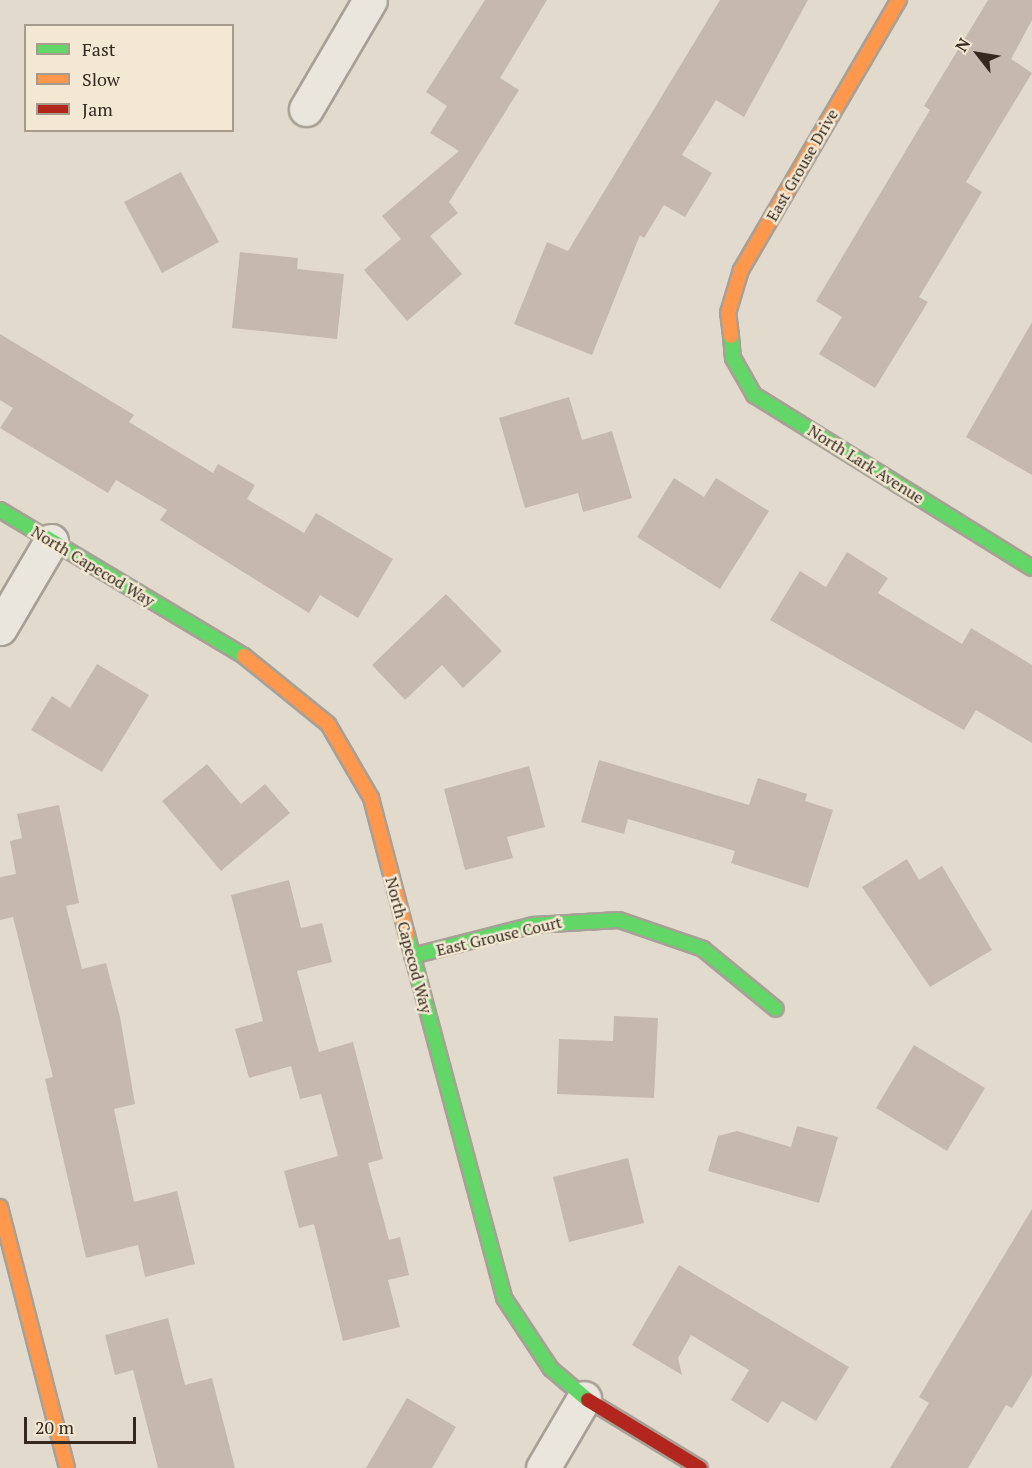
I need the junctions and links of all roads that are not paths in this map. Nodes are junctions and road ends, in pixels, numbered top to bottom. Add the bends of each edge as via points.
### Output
1 (370, 0) edge
2 (899, 0) edge
3 (306, 109) dead end
4 (728, 337) joint
5 (0, 510) edge
6 (51, 540) junction
7 (1032, 568) edge
8 (0, 628) edge
9 (412, 956) junction
10 (776, 1009) dead end
11 (0, 1207) edge
12 (584, 1398) junction
13 (66, 1468) edge
14 (543, 1468) edge
15 (700, 1468) edge

1 - 3 street
2 - 4 street, East Grouse Drive via 741,270 728,313
4 - 7 street, North Lark Avenue via 754,395
5 - 6 street, North Capecod Way
6 - 8 street
6 - 9 street, North Capecod Way via 262,667 328,724 371,798
9 - 10 street, East Grouse Court via 534,925 619,920 703,949
9 - 12 street, North Capecod Way via 504,1298 551,1369
11 - 13 street
12 - 14 street
12 - 15 street, North Capecod Way

